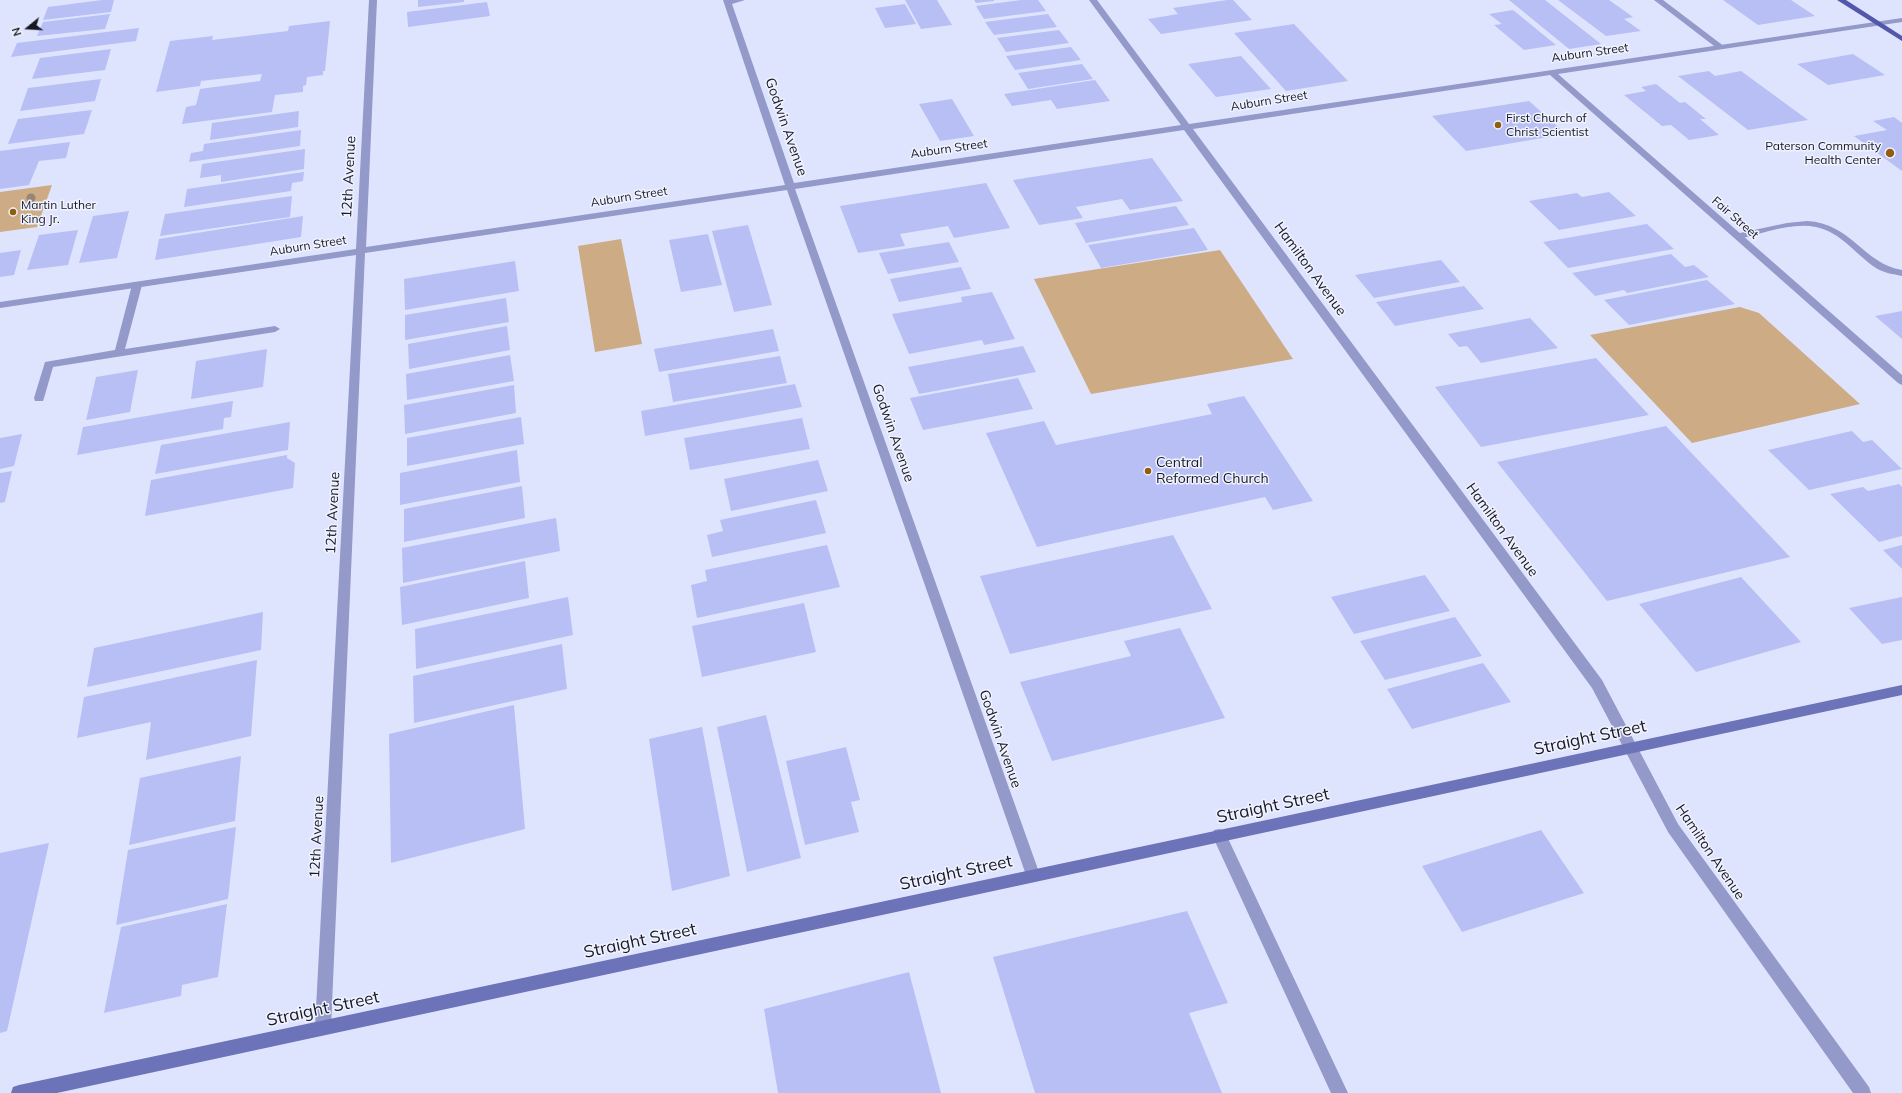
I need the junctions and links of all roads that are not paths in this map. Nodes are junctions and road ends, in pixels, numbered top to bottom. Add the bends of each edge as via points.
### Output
1 (372, 0) edge
2 (741, 0) edge
3 (1093, 0) edge
4 (1658, 0) edge
5 (1841, 0) edge
6 (728, 1) edge
7 (1902, 20) edge
8 (1878, 24) junction
9 (1902, 39) edge
10 (1721, 47) junction
11 (1551, 72) junction
12 (1187, 127) junction
13 (790, 186) junction
14 (1738, 236) junction
15 (360, 251) junction
16 (1902, 274) edge
17 (137, 285) junction
18 (0, 305) edge
19 (275, 329) dead end
20 (119, 352) junction
21 (1902, 381) edge
22 (39, 398) dead end
23 (1902, 690) edge
24 (1631, 748) junction
25 (1219, 835) junction
26 (1032, 875) junction
27 (323, 1028) junction
28 (19, 1093) edge
29 (1340, 1093) edge
30 (1863, 1093) edge

1 - 15 street, 12th Avenue
2 - 6 street
3 - 12 street, Hamilton Avenue
4 - 10 street
5 - 8 main road
6 - 13 street, Godwin Avenue
7 - 8 street, Auburn Street
8 - 9 main road
8 - 10 street, Auburn Street
10 - 11 street, Auburn Street
11 - 12 street, Auburn Street
11 - 14 street, Fair Street
12 - 13 street, Auburn Street
12 - 24 street, Hamilton Avenue via 1597,684
13 - 15 street, Auburn Street
13 - 26 street, Godwin Avenue
14 - 16 street via 1801,223 1816,224 1836,231 1885,269
14 - 21 street, Fair Street
15 - 17 street, Auburn Street
15 - 27 street, 12th Avenue
17 - 18 street, Auburn Street
17 - 20 street
19 - 20 street
20 - 22 street via 49,364
23 - 24 main road, Straight Street
24 - 25 main road, Straight Street
24 - 30 street, Hamilton Avenue via 1673,828
25 - 26 main road, Straight Street
25 - 29 street
26 - 27 main road, Straight Street
27 - 28 main road, Straight Street

